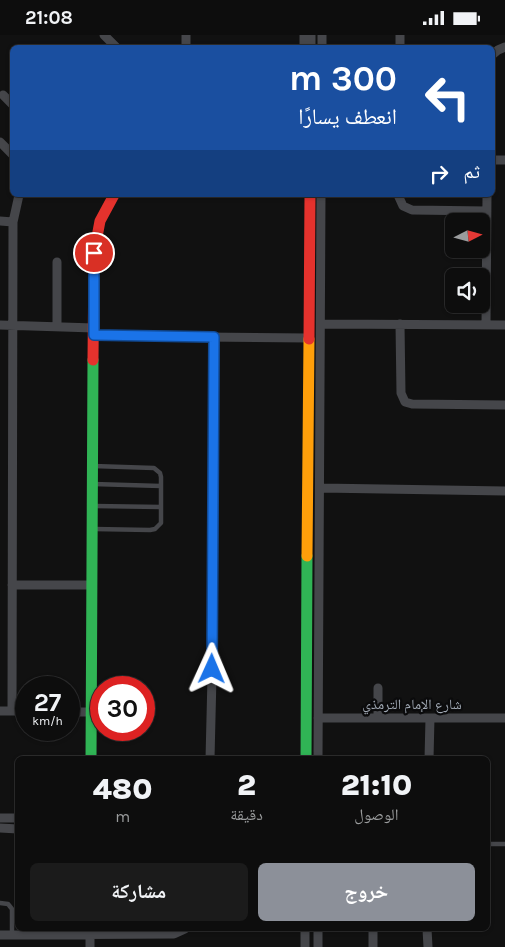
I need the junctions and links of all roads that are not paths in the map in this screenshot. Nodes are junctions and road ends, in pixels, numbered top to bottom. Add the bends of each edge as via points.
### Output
1 (104, 35) edge
2 (114, 45) edge
3 (3, 95) dead end
4 (10, 102) edge
5 (0, 142) edge
6 (10, 152) edge
7 (19, 197) edge
8 (113, 197) edge
9 (316, 197) edge
10 (316, 197) edge
11 (399, 197) edge
12 (487, 197) edge
13 (487, 211) junction
14 (0, 221) edge
15 (13, 221) junction
16 (58, 262) dead end
17 (309, 291) junction
18 (321, 292) junction
19 (321, 324) junction
20 (400, 324) junction
21 (0, 325) edge
22 (12, 325) junction
23 (486, 325) junction
24 (505, 325) edge
25 (57, 327) junction
26 (94, 332) junction
27 (214, 337) junction
28 (309, 338) junction
29 (309, 380) junction
30 (321, 380) junction
31 (505, 405) edge
32 (308, 452) junction
33 (321, 453) junction
34 (93, 467) junction
35 (93, 484) junction
36 (161, 486) junction
37 (321, 488) junction
38 (505, 491) edge
39 (93, 506) junction
40 (161, 507) junction
41 (93, 529) junction
42 (308, 534) junction
43 (320, 535) junction
44 (12, 585) junction
45 (92, 585) junction
46 (91, 676) edge
47 (313, 683) junction
48 (378, 688) dead end
49 (0, 711) edge
50 (12, 711) joint
51 (378, 717) junction
52 (430, 717) junction
53 (318, 718) junction
54 (505, 718) edge
55 (91, 741) edge
56 (312, 755) edge
57 (91, 756) edge
58 (210, 756) edge
59 (429, 756) edge
60 (0, 818) edge
61 (15, 818) edge
62 (0, 829) edge
63 (15, 829) edge
64 (490, 844) edge
65 (505, 844) edge
66 (0, 903) edge
67 (181, 931) edge
68 (305, 931) edge
69 (318, 931) edge
70 (373, 931) edge
71 (427, 931) edge
72 (90, 932) edge
73 (0, 935) edge
74 (12, 935) junction
75 (90, 947) edge
76 (305, 947) edge
77 (318, 947) edge
78 (374, 947) edge
79 (428, 947) edge

1 - 2 street
3 - 4 street
5 - 6 street
7 - 15 street
8 - 26 street via 100,221 95,243
9 - 17 street
10 - 18 street
11 - 13 street via 403,206 412,211
12 - 13 street
13 - 23 street
14 - 15 street
15 - 22 street
16 - 25 street
17 - 18 street
17 - 28 street
18 - 19 street
19 - 20 street
19 - 30 street
20 - 23 street
20 - 31 street via 401,393 406,402 412,405
21 - 22 street
22 - 25 street
22 - 44 street
23 - 24 street
25 - 26 street
26 - 27 street
26 - 34 street
27 - 28 street
27 - 58 street
28 - 29 street
29 - 30 street
29 - 32 street
30 - 33 street
32 - 33 street
32 - 42 street
33 - 37 street
34 - 35 street
34 - 36 lane via 154,468 160,473
35 - 36 lane
35 - 39 street
36 - 40 lane
37 - 38 street
37 - 43 street
39 - 40 lane
39 - 41 street
40 - 41 lane via 161,523 155,529
41 - 45 street
42 - 43 street
42 - 47 street
43 - 47 street
44 - 45 street
44 - 50 street
45 - 46 street
47 - 53 street
47 - 56 street
48 - 51 street
49 - 50 street
51 - 52 street, شارع الإمام الترمذي
51 - 53 street, شارع الإمام الترمذي
52 - 54 street, شارع الإمام الترمذي
52 - 59 street
53 - 56 street
55 - 57 street
60 - 61 street
62 - 63 street
64 - 65 lane
66 - 74 lane via 8,904 12,909
67 - 72 street via 174,934
68 - 76 street
69 - 77 street
70 - 78 street
71 - 79 street
72 - 74 street
72 - 75 street
73 - 74 street

